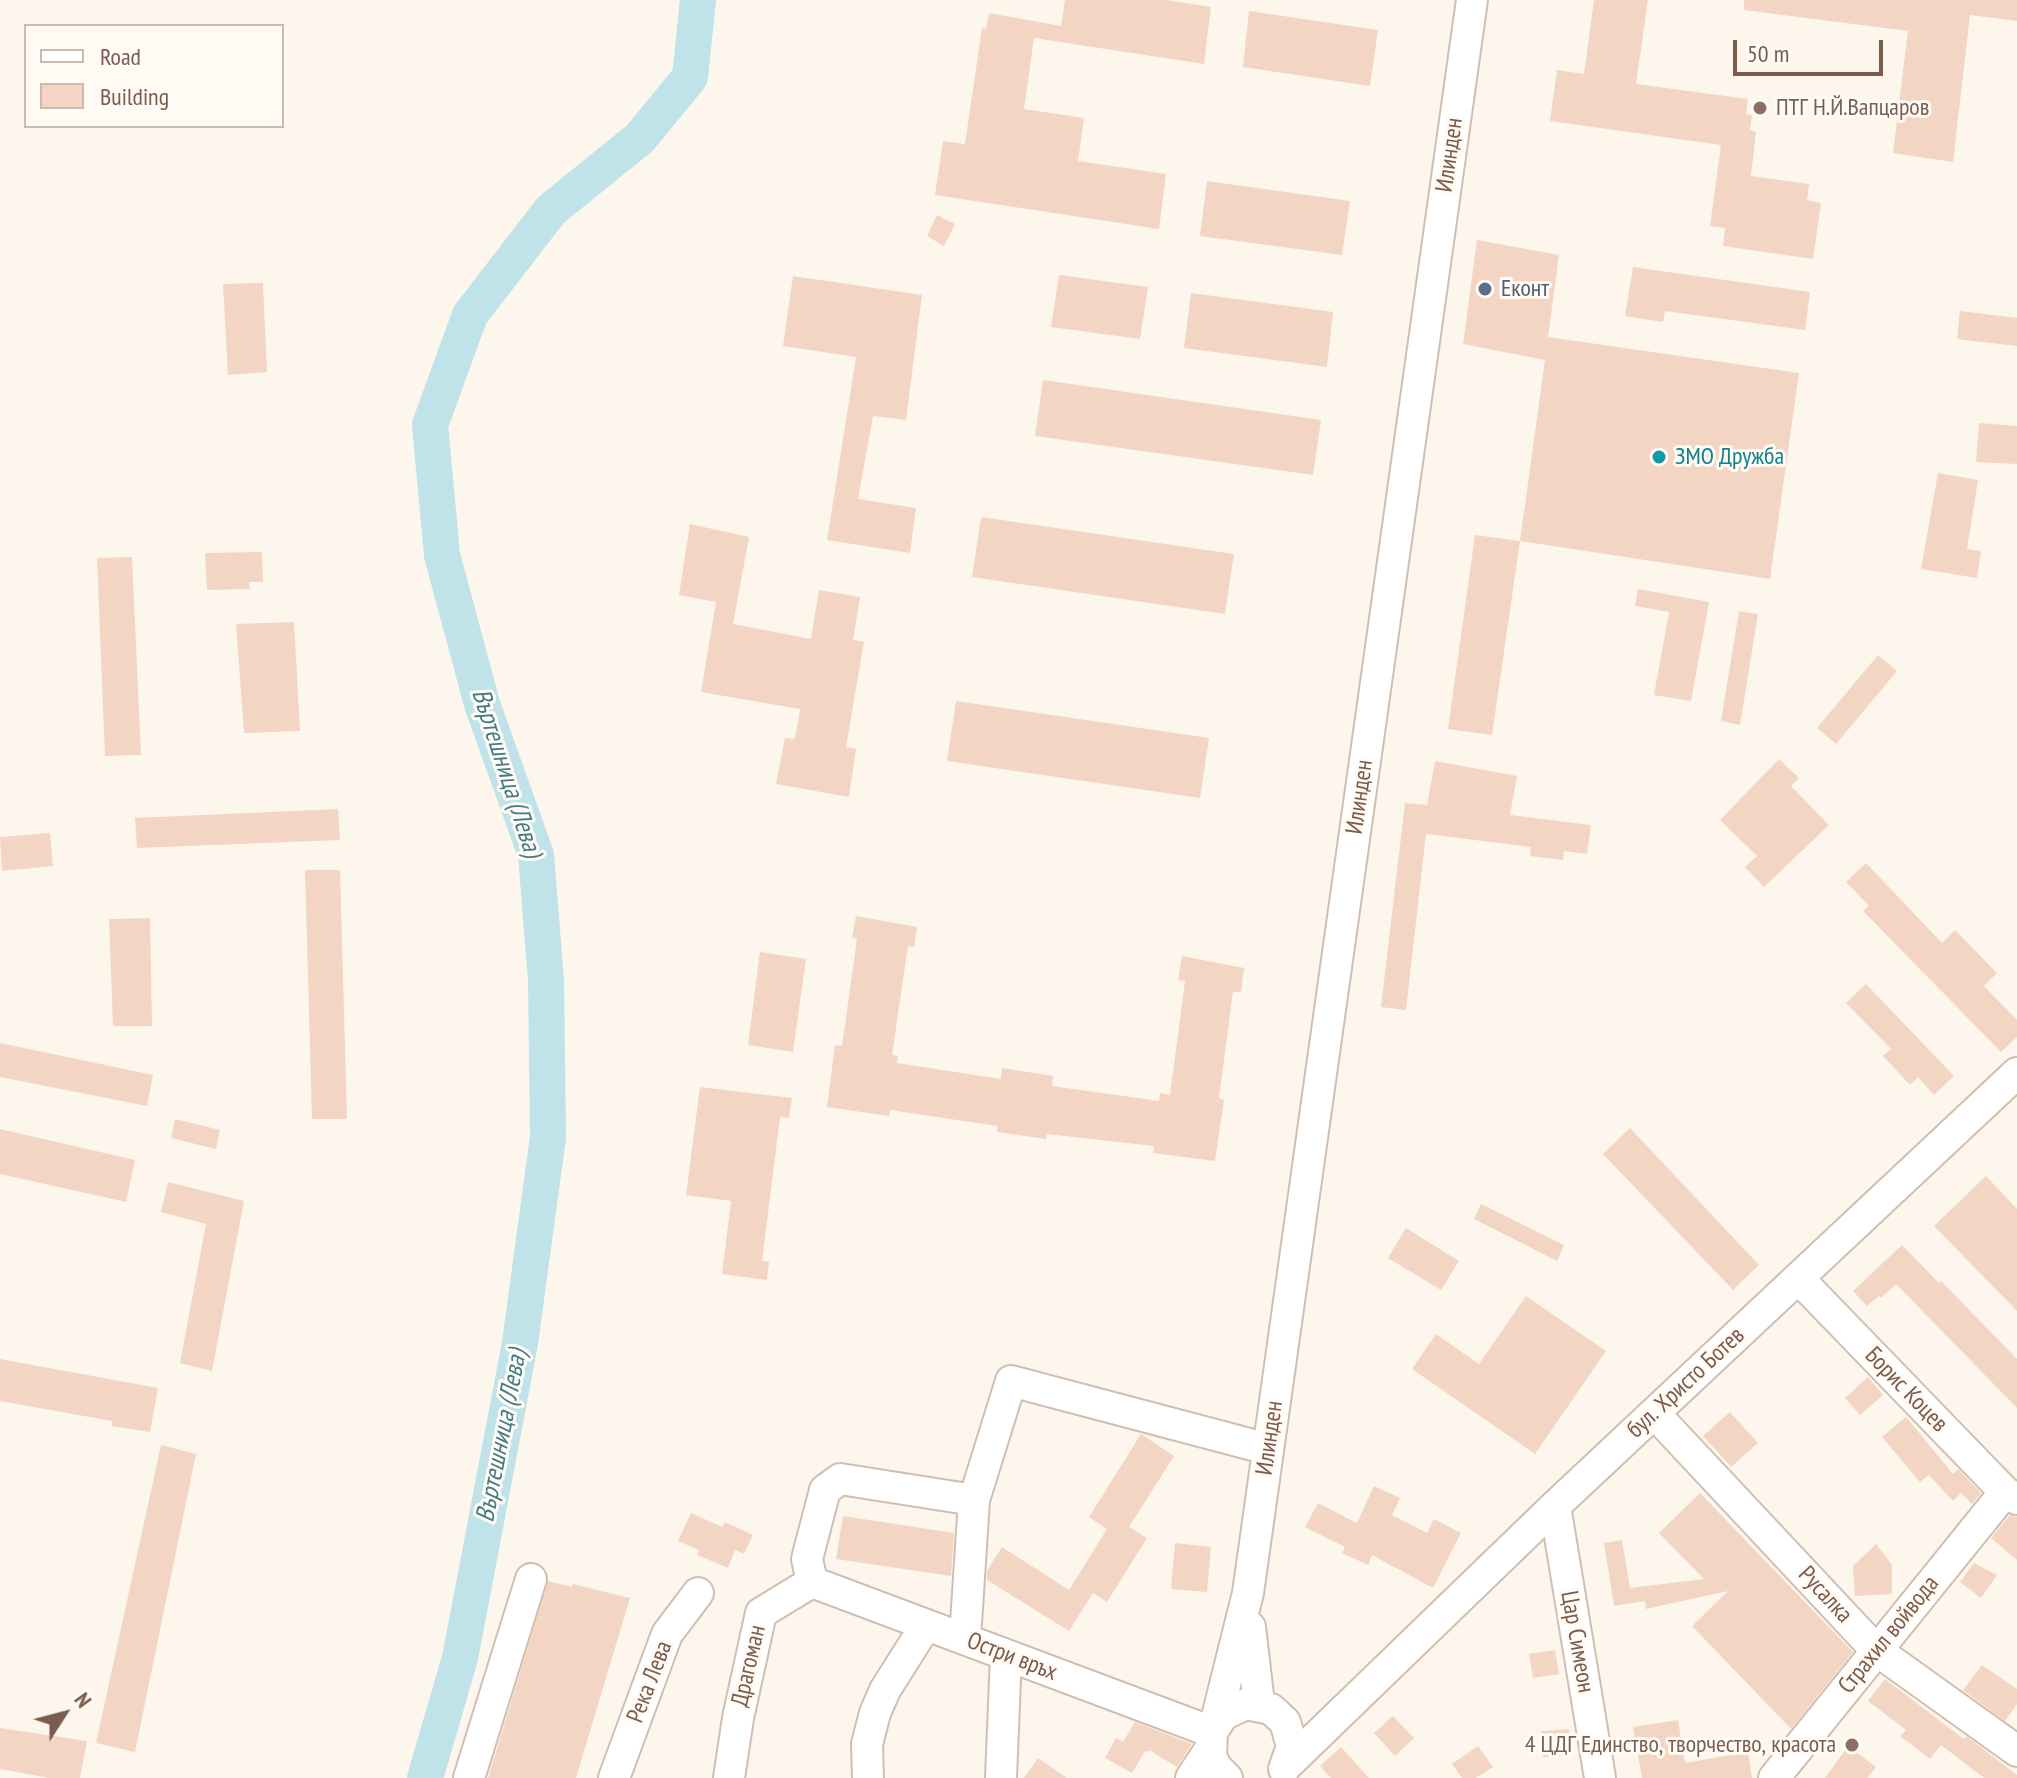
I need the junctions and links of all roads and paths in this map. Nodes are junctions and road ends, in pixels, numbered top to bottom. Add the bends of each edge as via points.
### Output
1 (1472, 0) edge
2 (2017, 1073) edge
3 (1798, 1278) junction
4 (1655, 1414) junction
5 (1268, 1449) junction
6 (2011, 1495) edge
7 (974, 1500) junction
8 (1555, 1506) junction
9 (531, 1579) dead end
10 (812, 1582) junction
11 (698, 1593) dead end
12 (1248, 1593) junction
13 (926, 1625) junction
14 (965, 1639) junction
15 (1876, 1650) junction
16 (1006, 1655) junction
17 (1357, 1695) junction
18 (1270, 1711) junction
19 (1212, 1735) junction
20 (2017, 1751) edge
21 (1282, 1771) edge
22 (469, 1778) edge
23 (614, 1778) edge
24 (729, 1778) edge
25 (868, 1778) edge
26 (1001, 1778) edge
27 (1191, 1778) edge
28 (1227, 1778) edge
29 (1600, 1778) edge
30 (1774, 1778) edge

1 - 5 street, Илинден
2 - 3 street, бул. Христо Ботев
3 - 4 street, бул. Христо Ботев
3 - 6 street, Борис Коцев
4 - 8 street, бул. Христо Ботев
4 - 15 street, Русалка
5 - 7 street via 1011,1381
5 - 12 street, Илинден
6 - 15 street, Страхил войвода
7 - 10 street via 840,1479 825,1490 807,1559
7 - 14 street
8 - 17 street, бул. Христо Ботев
8 - 29 street, Цар Симеон
9 - 22 street
10 - 13 street, Остри връх
10 - 24 street, Драгоман via 761,1613
11 - 23 street, Река Лева via 667,1634
12 - 18 street, Илинден via 1255,1683
12 - 19 street, Илинден
13 - 14 street, Остри връх
13 - 25 street via 875,1713 867,1744
14 - 16 street, Остри връх
15 - 20 street, Русалка
15 - 30 street, Страхил войвода
16 - 19 street, Остри връх
16 - 26 street
17 - 18 street, бул. Христо Ботев via 1310,1719
17 - 21 street, бул. Христо Ботев
18 - 19 street, бул. Христо Ботев via 1246,1704 1234,1707
18 - 21 street, Илинден via 1288,1727 1292,1739
19 - 27 street
19 - 28 street via 1216,1767

